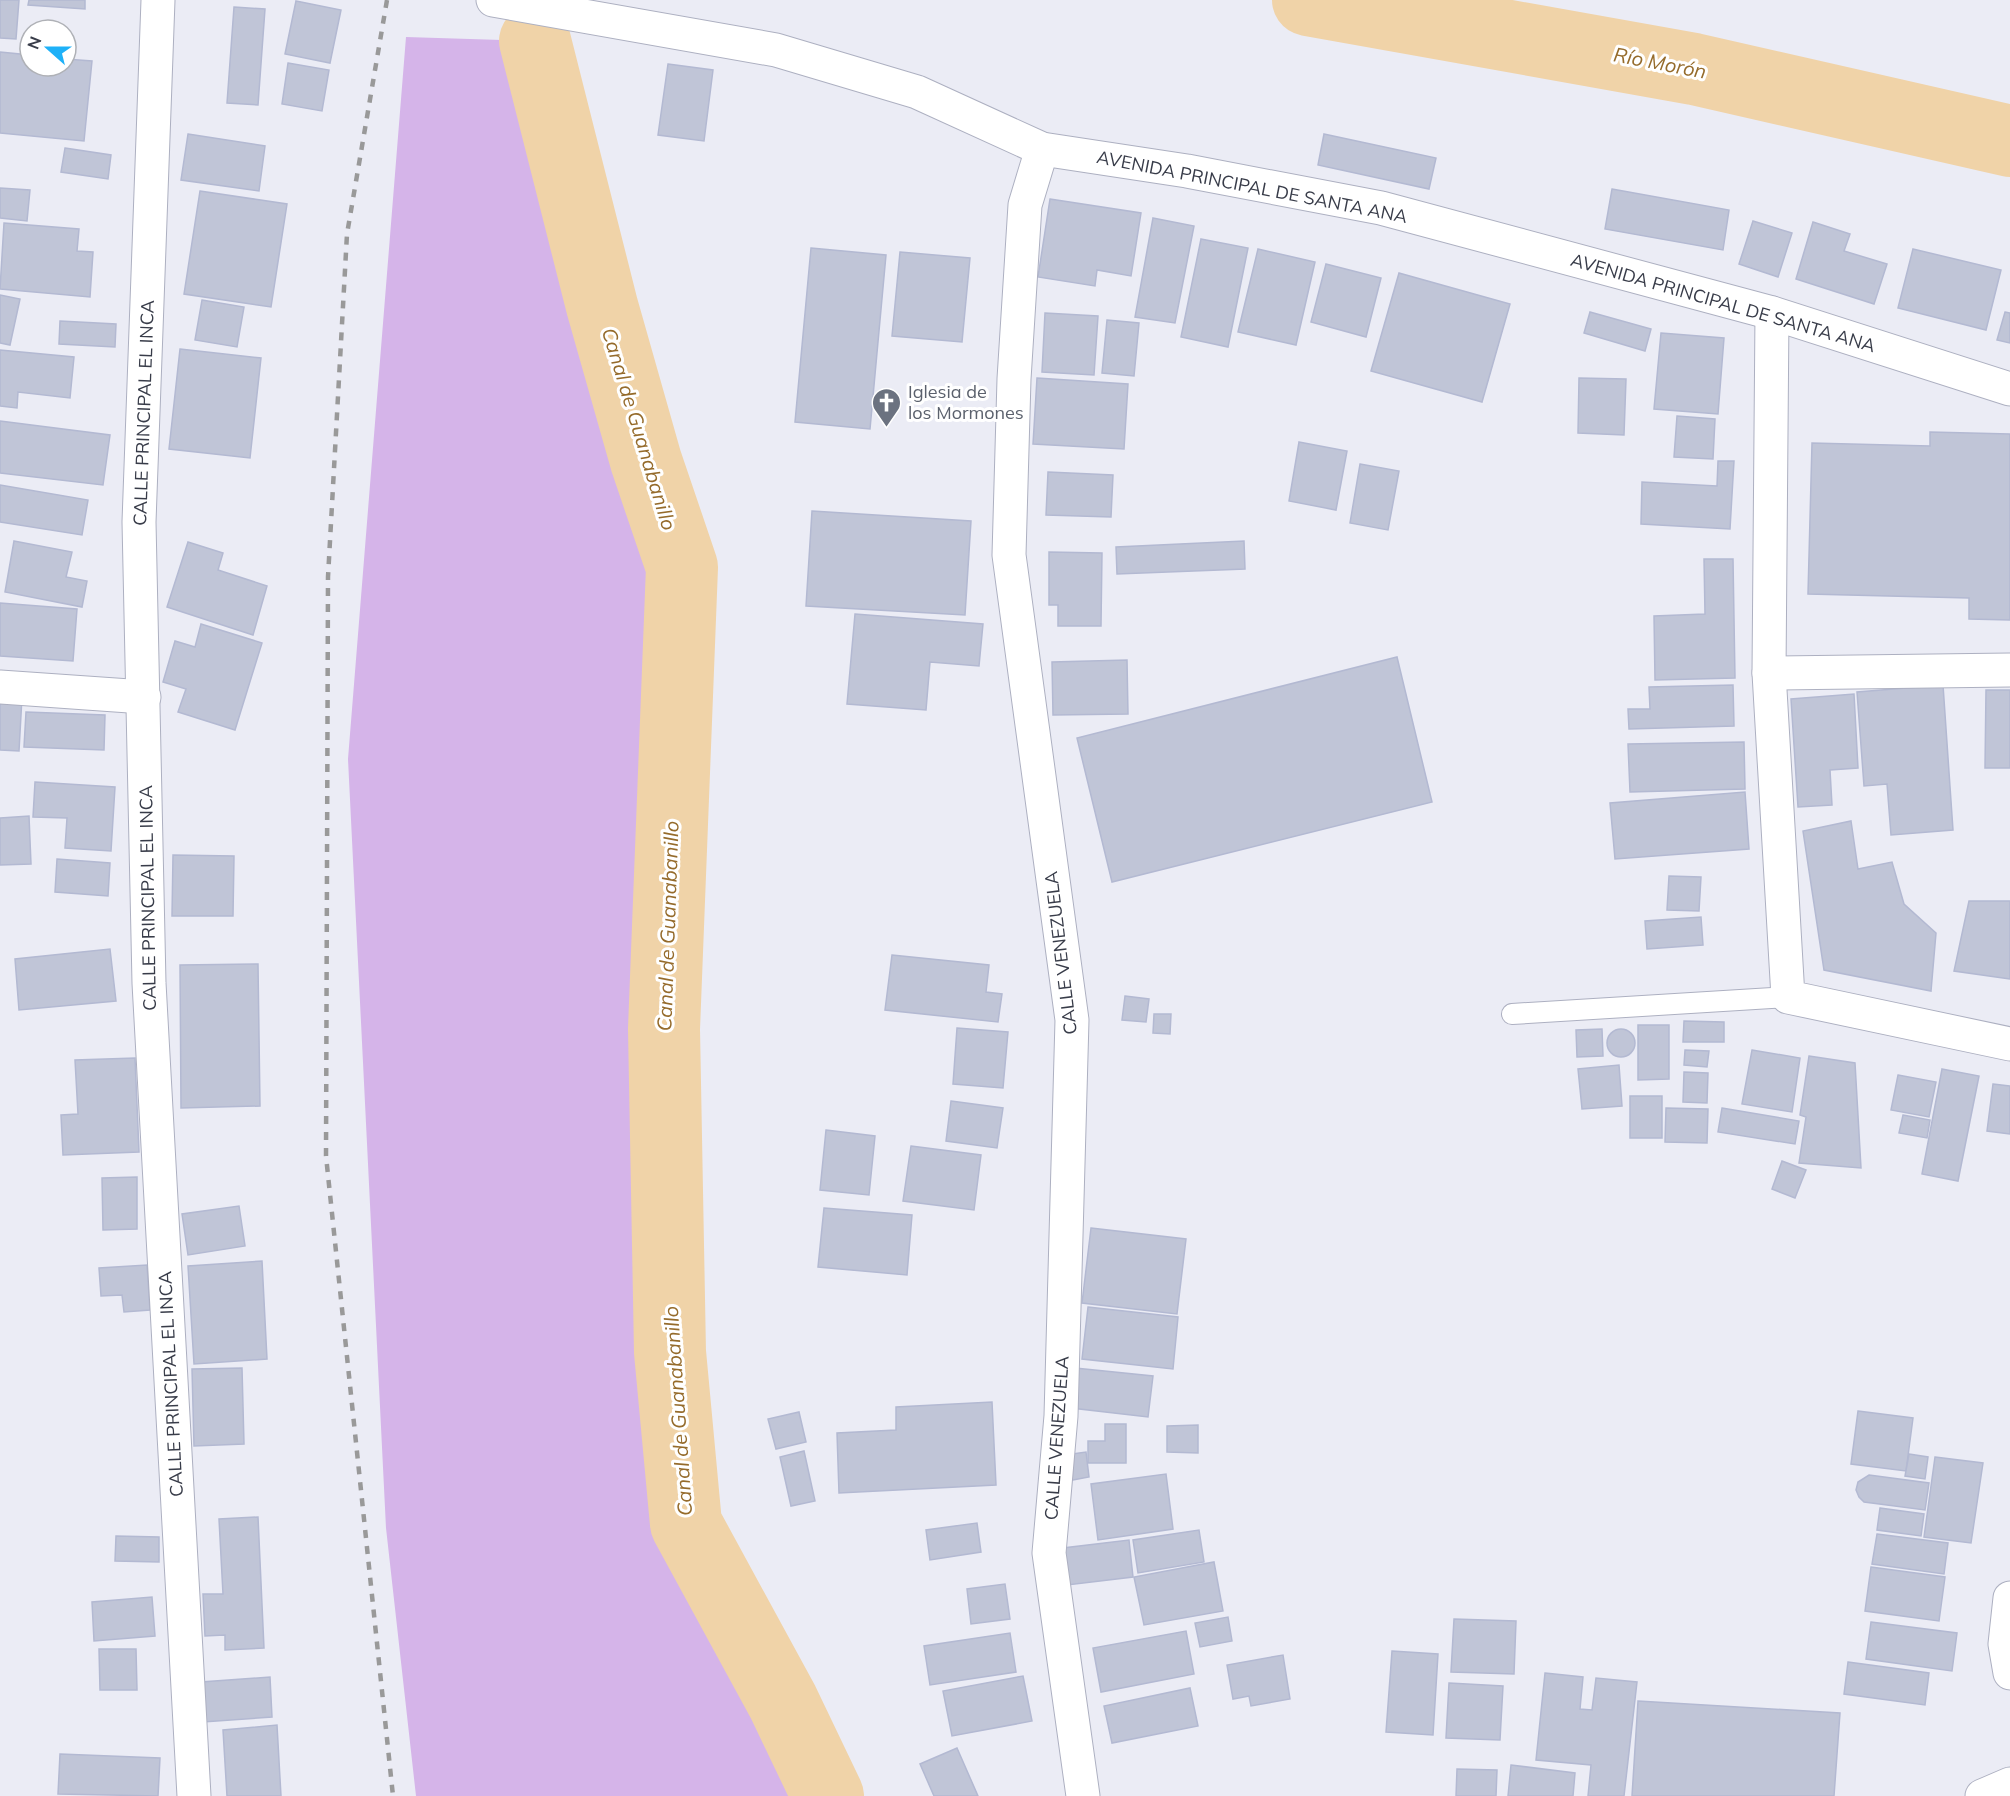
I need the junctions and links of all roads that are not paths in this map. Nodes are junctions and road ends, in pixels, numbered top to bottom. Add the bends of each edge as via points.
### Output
1 (158, 0) edge
2 (493, 0) edge
3 (1042, 149) junction
4 (1772, 313) junction
5 (2010, 389) edge
6 (2010, 670) edge
7 (1768, 673) junction
8 (0, 687) edge
9 (144, 697) junction
10 (1788, 997) junction
11 (1512, 1014) dead end
12 (2010, 1044) edge
13 (2010, 1598) edge
14 (2010, 1673) edge
15 (2010, 1784) edge
16 (194, 1796) edge
17 (1083, 1796) edge
18 (1982, 1796) edge

1 - 9 street, CALLE PRINCIPAL EL INCA via 139,522
2 - 3 street, AVENIDA PRINCIPAL DE SANTA ANA via 776,50 917,92
3 - 4 street, AVENIDA PRINCIPAL DE SANTA ANA via 1187,171 1381,208
3 - 17 street, CALLE VENEZUELA via 1025,205 1014,379 1009,555 1072,1020 1061,1416 1048,1553
4 - 5 street, AVENIDA PRINCIPAL DE SANTA ANA
4 - 7 street
6 - 7 street
7 - 10 street
8 - 9 street
9 - 16 street, CALLE PRINCIPAL EL INCA via 149,983
10 - 11 lane
10 - 12 street
13 - 14 street via 2005,1644
15 - 18 street

